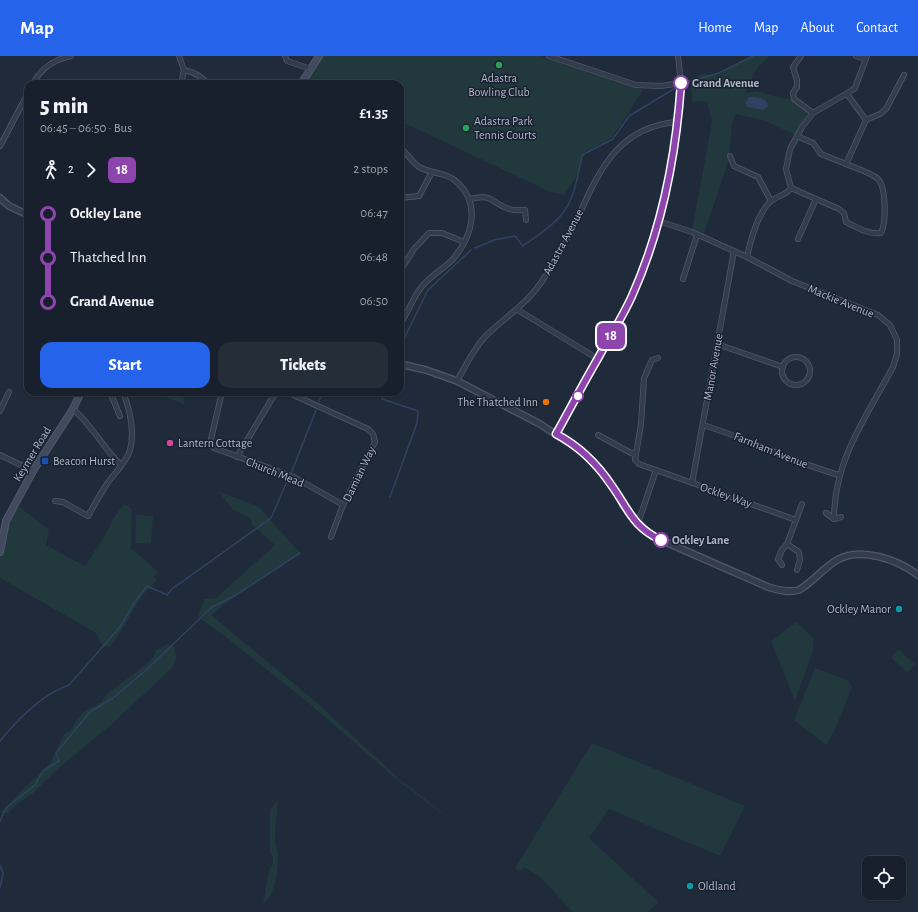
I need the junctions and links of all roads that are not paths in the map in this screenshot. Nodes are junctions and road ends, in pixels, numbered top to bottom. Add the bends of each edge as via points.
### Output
1 (71, 56) edge
2 (179, 56) edge
3 (284, 56) edge
4 (319, 56) edge
5 (549, 56) edge
6 (678, 56) edge
7 (801, 56) edge
8 (856, 56) edge
9 (866, 58) edge
10 (311, 69) junction
11 (184, 70) junction
12 (904, 75) dead end
13 (35, 80) edge
14 (182, 80) edge
15 (204, 80) edge
16 (304, 80) edge
17 (681, 83) junction
18 (847, 94) junction
19 (24, 101) edge
20 (813, 113) junction
21 (866, 120) junction
22 (678, 122) junction
23 (797, 136) junction
24 (0, 146) edge
25 (404, 152) edge
26 (730, 156) dead end
27 (846, 164) junction
28 (432, 172) junction
29 (791, 188) junction
30 (0, 198) edge
31 (404, 198) edge
32 (470, 199) junction
33 (816, 199) junction
34 (771, 201) junction
35 (525, 203) dead end
36 (525, 210) junction
37 (24, 213) edge
38 (526, 220) dead end
39 (658, 221) junction
40 (697, 235) junction
41 (798, 239) dead end
42 (464, 242) junction
43 (734, 251) junction
44 (747, 257) junction
45 (404, 265) edge
46 (683, 279) dead end
47 (518, 310) junction
48 (404, 317) edge
49 (717, 344) junction
50 (658, 358) dead end
51 (598, 359) junction
52 (404, 365) edge
53 (783, 367) junction
54 (457, 381) junction
55 (9, 392) dead end
56 (79, 396) edge
57 (112, 396) edge
58 (125, 396) edge
59 (221, 396) edge
60 (274, 396) edge
61 (296, 396) edge
62 (73, 410) junction
63 (0, 411) edge
64 (120, 416) dead end
65 (703, 425) junction
66 (556, 434) junction
67 (598, 435) dead end
68 (635, 454) junction
69 (0, 455) edge
70 (237, 457) junction
71 (120, 465) junction
72 (656, 470) junction
73 (34, 471) junction
74 (839, 475) junction
75 (692, 483) junction
76 (55, 501) dead end
77 (802, 504) dead end
78 (343, 505) junction
79 (826, 513) dead end
80 (841, 517) dead end
81 (834, 519) junction
82 (796, 520) junction
83 (636, 522) junction
84 (331, 537) dead end
85 (787, 544) junction
86 (0, 552) edge
87 (782, 565) dead end
88 (797, 570) dead end
89 (918, 575) edge

1 - 13 street via 53,62
2 - 11 street
3 - 10 street via 287,61
4 - 10 main road
5 - 17 street via 636,85 661,86
6 - 17 street
7 - 20 street via 793,67 797,80 793,96
8 - 9 street
9 - 18 street via 855,88
10 - 16 main road
11 - 14 street
11 - 15 street via 191,71
12 - 21 street via 886,110
17 - 22 street
18 - 20 street
18 - 21 street
19 - 24 street
20 - 23 street
21 - 27 street
22 - 39 street
22 - 47 street, Adastra Avenue via 661,123 633,136 603,165 553,264
23 - 27 street via 813,143 821,154
23 - 29 street via 790,149 786,169
25 - 28 street via 415,164
26 - 34 street via 734,166 758,178
27 - 33 street via 878,178 882,185 884,226 880,232 857,228 846,222 844,213
28 - 31 street via 419,196
28 - 32 street via 444,174 456,181
29 - 33 street
29 - 34 street via 787,194
30 - 37 street
32 - 36 street via 487,198 510,210
32 - 42 street via 472,224
33 - 41 street
34 - 44 street via 754,230
35 - 36 street
36 - 38 street
39 - 40 street, Mackie Avenue
39 - 51 street via 632,297
40 - 43 street, Mackie Avenue
40 - 46 street
42 - 45 street via 442,233 429,233
42 - 48 street via 452,260 420,289
43 - 44 street, Mackie Avenue
43 - 49 street, Manor Avenue
44 - 74 street, Mackie Avenue via 792,280 878,315 890,325 897,354 850,446
47 - 51 street
47 - 54 street, Adastra Avenue via 483,339
49 - 53 street
49 - 65 street, Manor Avenue
50 - 68 street via 652,360 644,378 641,424
51 - 66 street
52 - 54 street
53 - 53 street via 793,358 803,359 809,366 809,376 804,383 791,384 785,379
54 - 66 street
55 - 63 street
56 - 62 main road, Keymer Road
57 - 64 street
58 - 71 street via 132,434 130,451
59 - 70 street, Church Mead via 211,444 214,448
60 - 70 street
61 - 78 street, Damian Way via 368,429 373,434 375,442
62 - 71 street via 85,420
62 - 73 main road, Keymer Road
65 - 74 street, Farnham Avenue via 736,435 787,458
65 - 75 street, Manor Avenue
66 - 83 street via 581,451 598,467
67 - 68 street, Ockley Way
68 - 72 street, Ockley Way via 635,460 639,464
69 - 73 street
70 - 78 street, Church Mead via 294,477
71 - 76 street via 88,516 63,502
72 - 75 street, Ockley Way
72 - 83 street via 640,520
73 - 86 main road, Keymer Road via 6,521
74 - 81 street, Mackie Avenue
75 - 82 street, Ockley Way
77 - 82 street
78 - 84 street, Damian Way
79 - 81 street
80 - 81 street
82 - 85 street
83 - 89 street via 652,536 782,591 794,592 808,585 821,572 845,556 864,554 900,564
85 - 87 street via 778,559
85 - 88 street via 799,552

